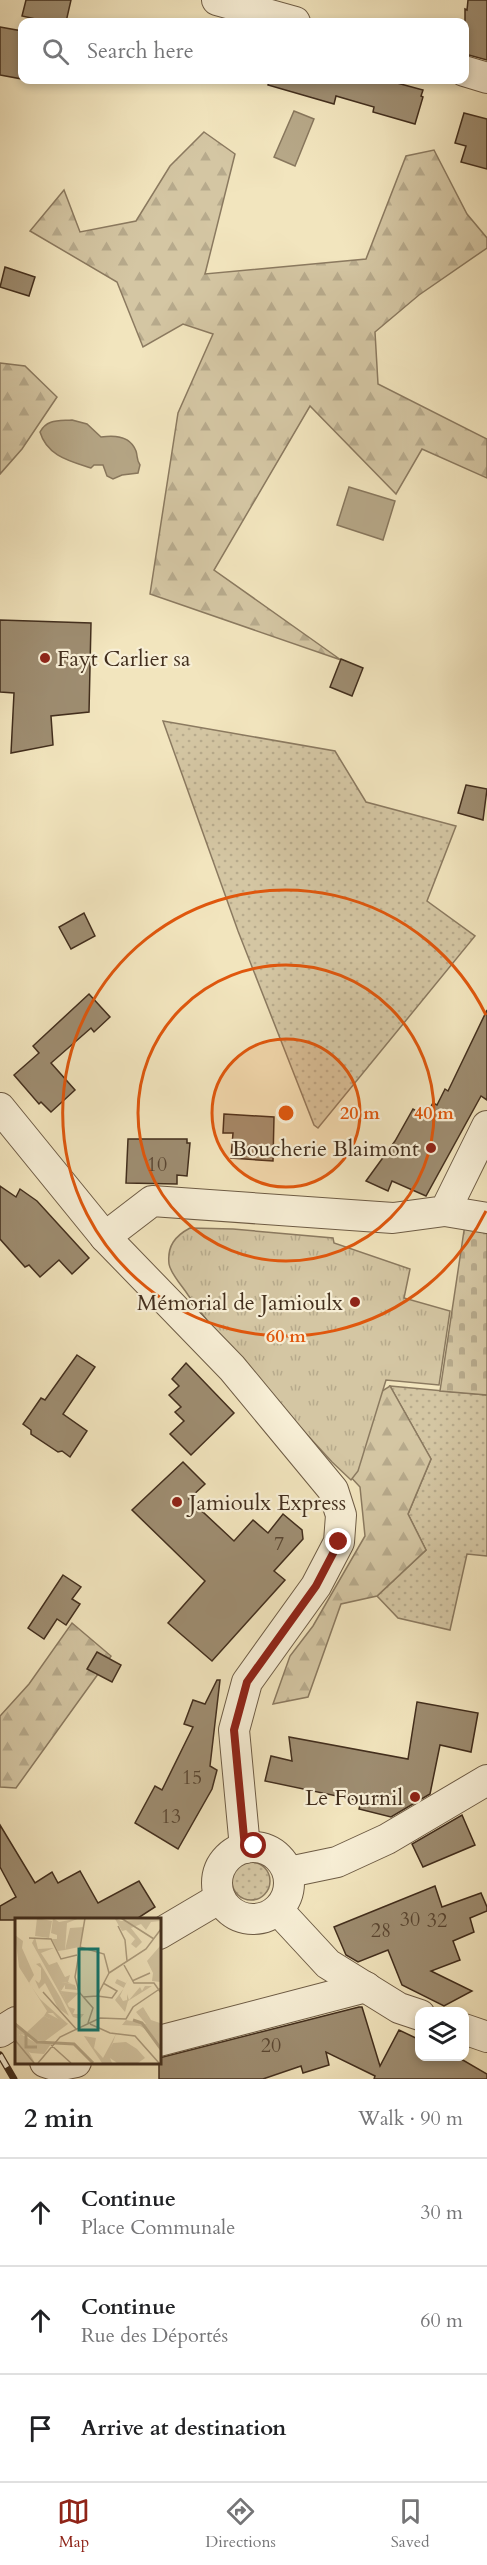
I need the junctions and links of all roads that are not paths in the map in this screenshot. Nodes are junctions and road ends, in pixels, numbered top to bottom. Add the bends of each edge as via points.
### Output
1 (217, 0) edge
2 (281, 18) edge
3 (469, 72) edge
4 (487, 78) edge
5 (0, 1108) edge
6 (487, 1126) edge
7 (445, 1211) junction
8 (487, 1218) edge
9 (105, 1237) junction
10 (487, 1780) edge
11 (245, 1848) junction
12 (289, 1872) junction
13 (220, 1898) junction
14 (278, 1910) junction
15 (160, 1933) edge
16 (366, 1987) junction
17 (415, 2013) edge
18 (15, 2023) edge
19 (469, 2030) edge
20 (0, 2032) edge
21 (487, 2037) edge
22 (160, 2041) edge
23 (51, 2064) edge
24 (66, 2064) edge

1 - 2 street
3 - 4 street
5 - 9 street
6 - 7 street
7 - 8 street
7 - 9 street via 393,1218 152,1201
9 - 11 street via 232,1368 333,1490 341,1515 339,1542 316,1586 247,1682 234,1730
10 - 12 street via 387,1839 337,1862
11 - 12 street via 254,1846 275,1853
11 - 13 street via 225,1860 217,1879
12 - 14 street via 288,1893
13 - 14 street via 228,1910 244,1918 263,1918
13 - 15 street
14 - 16 street via 328,1964
16 - 17 street
16 - 22 street
18 - 20 street
19 - 21 street
23 - 24 street

